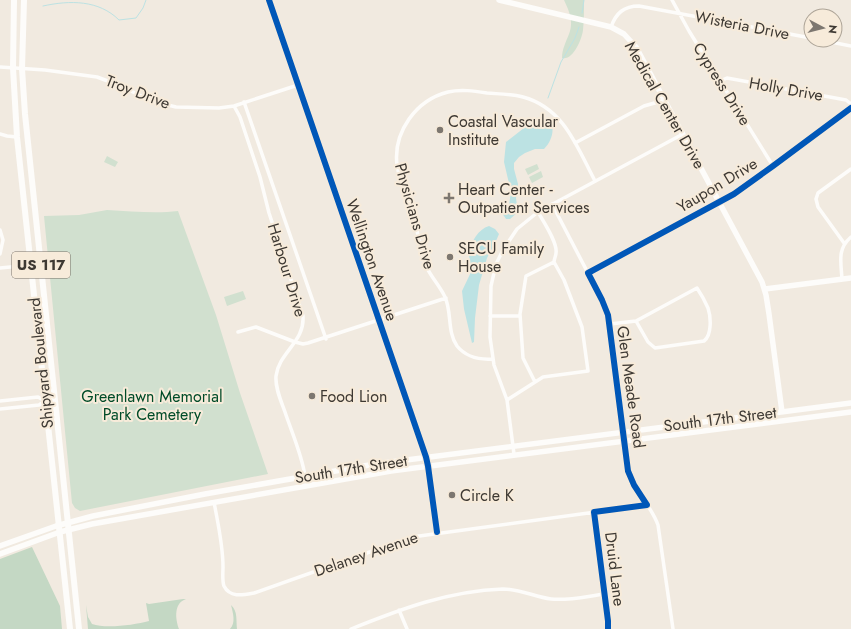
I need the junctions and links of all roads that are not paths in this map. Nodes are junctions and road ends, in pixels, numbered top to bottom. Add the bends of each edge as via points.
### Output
1 (14, 0) edge
2 (24, 0) edge
3 (269, 0) edge
4 (499, 0) edge
5 (672, 0) edge
6 (678, 12) junction
7 (611, 27) junction
8 (803, 36) edge
9 (0, 67) edge
10 (13, 68) junction
11 (22, 68) junction
12 (720, 81) junction
13 (298, 84) junction
14 (665, 100) junction
15 (244, 102) junction
16 (851, 104) edge
17 (234, 106) junction
18 (851, 108) edge
19 (0, 134) edge
20 (683, 134) junction
21 (18, 137) junction
22 (574, 143) junction
23 (773, 166) junction
24 (851, 169) edge
25 (595, 181) junction
26 (719, 202) junction
27 (552, 204) junction
28 (538, 212) junction
29 (0, 230) edge
30 (851, 236) edge
31 (844, 243) junction
32 (0, 254) edge
33 (554, 262) junction
34 (41, 264) junction
35 (31, 265) junction
36 (0, 268) edge
37 (588, 272) junction
38 (851, 278) edge
39 (842, 279) junction
40 (765, 289) junction
41 (446, 298) junction
42 (490, 316) junction
43 (520, 316) junction
44 (636, 320) junction
45 (380, 321) junction
46 (610, 324) junction
47 (238, 332) dead end
48 (326, 339) junction
49 (295, 342) junction
50 (492, 360) junction
51 (535, 382) junction
52 (55, 399) junction
53 (45, 400) junction
54 (507, 400) junction
55 (0, 402) edge
56 (851, 403) edge
57 (0, 409) edge
58 (782, 412) junction
59 (851, 412) edge
60 (783, 421) junction
61 (624, 431) junction
62 (625, 441) junction
63 (513, 445) junction
64 (514, 454) junction
65 (426, 457) junction
66 (428, 466) junction
67 (305, 476) junction
68 (214, 502) junction
69 (647, 505) junction
70 (594, 512) junction
71 (68, 522) junction
72 (59, 525) junction
73 (68, 530) junction
74 (60, 532) junction
75 (437, 532) junction
76 (0, 546) edge
77 (0, 554) edge
78 (605, 594) junction
79 (399, 610) junction
80 (70, 629) edge
81 (79, 629) edge
82 (351, 629) edge
83 (407, 629) edge
84 (608, 629) edge
85 (673, 629) edge

1 - 10 main road, Shipyard Boulevard / US 117
2 - 11 main road, Shipyard Boulevard / US 117
3 - 13 main road, Wellington Avenue
4 - 7 main road, Medical Center Drive
5 - 6 street, Cypress Drive
6 - 7 street, Wisteria Drive via 631,7 618,14
6 - 8 street, Wisteria Drive
6 - 12 street, Cypress Drive
7 - 14 main road, Medical Center Drive via 624,34 634,44
9 - 10 street, Troy Drive
10 - 11 street, Troy Drive
10 - 21 main road, Shipyard Boulevard / US 117
11 - 17 street, Troy Drive via 104,79 168,106
11 - 34 main road, Shipyard Boulevard / US 117
12 - 16 street, Holly Drive via 727,78 846,100
12 - 23 street, Cypress Drive
13 - 15 street, Troy Drive
13 - 45 main road, Wellington Avenue
14 - 20 main road, Medical Center Drive
14 - 22 street via 644,106
15 - 17 street, Troy Drive
15 - 48 street
17 - 49 street, Harbour Drive via 260,177 269,213 304,316 303,326
18 - 23 street, Yaupon Drive
19 - 21 street
20 - 25 street
20 - 26 main road, Medical Center Drive
21 - 35 main road, Shipyard Boulevard / US 117
22 - 25 street, Physicians Drive
22 - 41 street, Physicians Drive via 565,126 552,112 534,101 514,95 449,92 431,98 415,112 399,139 398,170 425,262
23 - 26 street, Yaupon Drive
24 - 31 street via 818,193 816,199 818,207
25 - 27 street
26 - 37 street, Yaupon Drive
26 - 40 main road, Medical Center Drive
27 - 28 street
27 - 37 street, Glen Meade Road
28 - 33 street via 556,248
28 - 42 street via 517,230 499,257 492,278
29 - 32 street via 3,240
30 - 31 street
31 - 39 street via 841,257
33 - 43 street via 526,276
33 - 51 street via 564,280 582,328 588,371 543,377
34 - 35 street
34 - 52 main road, Shipyard Boulevard / US 117
35 - 36 street
35 - 53 main road, Shipyard Boulevard / US 117
37 - 46 street, Glen Meade Road
38 - 39 main road
39 - 40 main road
40 - 58 main road, Medical Center Drive
41 - 45 street
41 - 50 street, Physicians Drive via 452,333 458,346 464,353 473,357
42 - 43 street
42 - 50 street
43 - 51 street via 523,358
44 - 44 street via 648,342 655,348 705,340 709,333 709,313 697,288
44 - 46 street
45 - 48 street
45 - 65 main road, Wellington Avenue
46 - 61 street, Glen Meade Road
47 - 49 street via 256,327
48 - 49 street via 308,344
49 - 67 street, Harbour Drive via 281,362 276,383
50 - 54 street
51 - 54 street
52 - 53 street
52 - 71 main road, Shipyard Boulevard / US 117
53 - 55 street via 38,397
53 - 57 street via 39,405
53 - 72 main road, Shipyard Boulevard / US 117
54 - 63 street
56 - 58 main road, South 17th Street
58 - 60 street
58 - 61 main road, South 17th Street
59 - 60 main road, South 17th Street
60 - 62 main road, South 17th Street
61 - 62 street, Glen Meade Road
61 - 63 main road, South 17th Street
62 - 64 main road, South 17th Street
62 - 69 street, Glen Meade Road via 630,478
63 - 64 street
63 - 65 main road, South 17th Street
64 - 66 main road, South 17th Street
65 - 66 main road, Wellington Avenue
65 - 67 main road, South 17th Street
66 - 68 main road, South 17th Street
66 - 75 street, Wellington Avenue
67 - 71 main road, South 17th Street
68 - 73 main road, South 17th Street
68 - 75 street, Delaney Avenue via 222,546 223,585 233,594 240,596 401,539
69 - 70 street, Delaney Avenue
69 - 85 street, Glen Meade Road via 656,519 659,530
70 - 75 street, Delaney Avenue
70 - 78 street, Druid Lane
71 - 72 main road, South 17th Street
71 - 73 main road, Shipyard Boulevard / US 117
72 - 74 main road, Shipyard Boulevard / US 117
72 - 76 main road, South 17th Street
73 - 74 main road, South 17th Street
73 - 81 main road, Shipyard Boulevard / US 117
74 - 77 main road, South 17th Street
74 - 80 main road, Shipyard Boulevard / US 117
78 - 79 street via 562,600 512,590 473,591 437,598
78 - 84 street, Druid Lane
79 - 82 street
79 - 83 street

